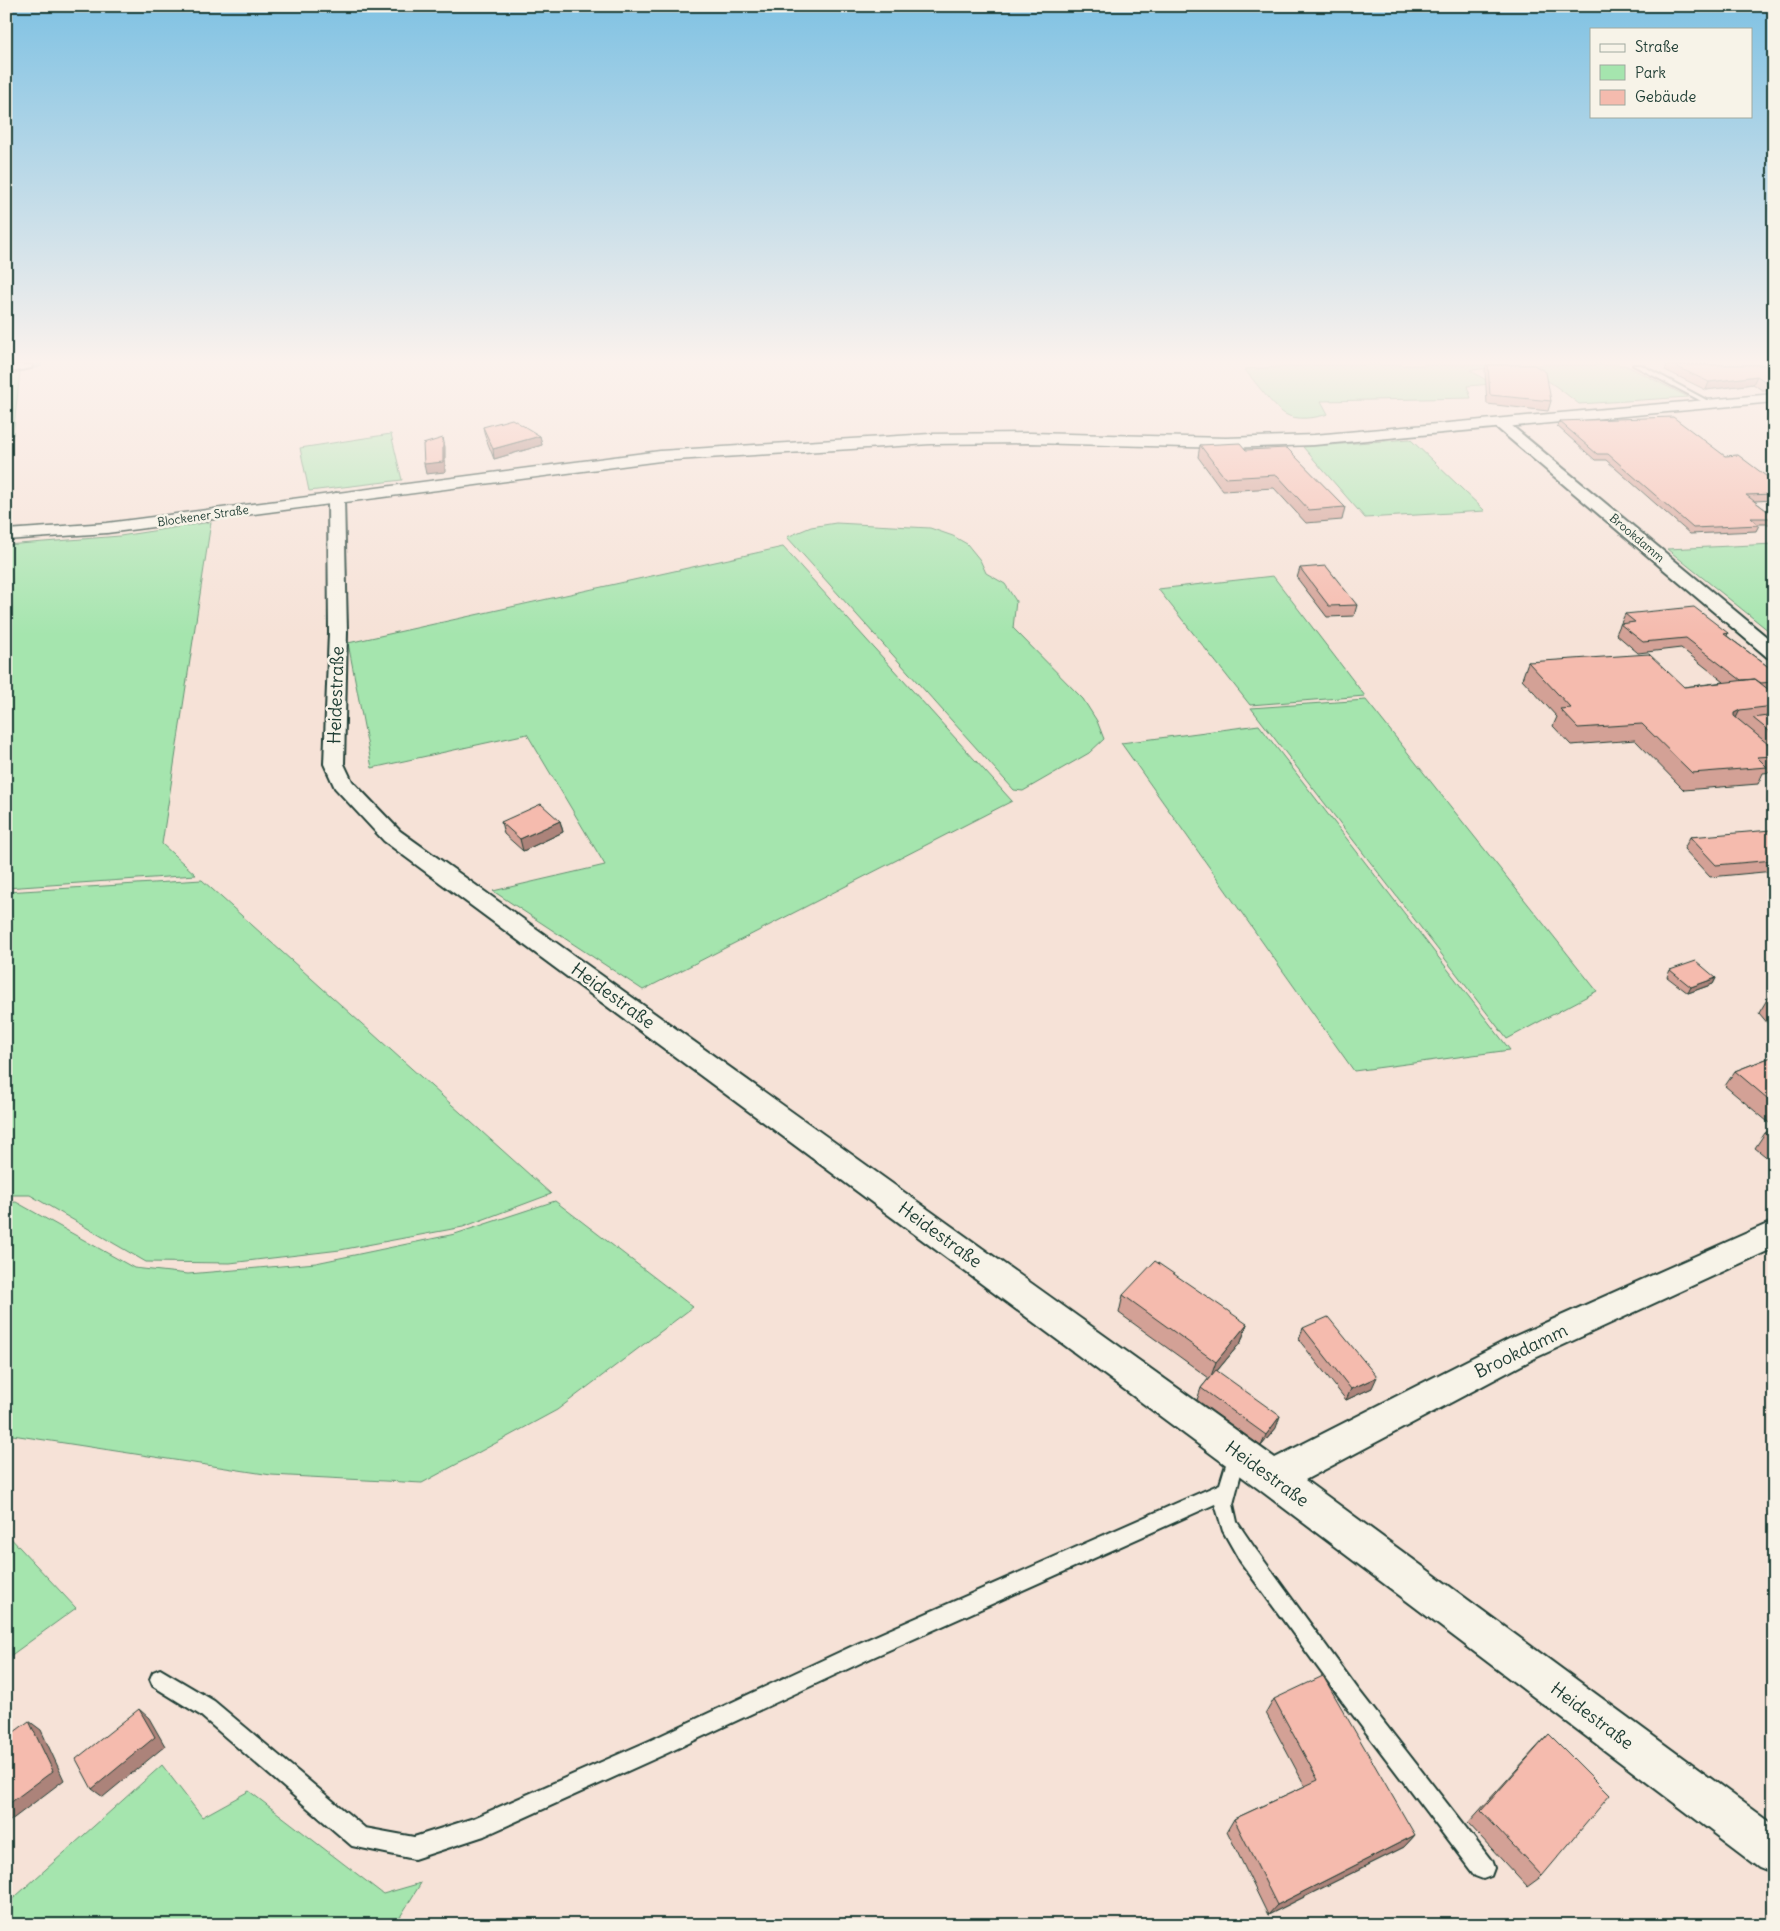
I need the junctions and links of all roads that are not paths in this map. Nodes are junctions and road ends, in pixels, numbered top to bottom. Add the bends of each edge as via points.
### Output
1 (685, 455) edge
2 (1538, 455) edge
3 (336, 498) junction
4 (6, 535) edge
5 (1774, 653) edge
6 (1774, 1234) edge
7 (1238, 1452) junction
8 (1273, 1478) junction
9 (1227, 1490) junction
10 (160, 1679) dead end
11 (1774, 1852) edge
12 (1483, 1868) dead end

1 - 3 street, Blockener Straße via 618,460
2 - 5 street, Brookdamm
3 - 4 street, Blockener Straße via 107,528
3 - 7 street, Heidestraße via 338,632 334,764 343,783 365,808 392,836
6 - 8 street, Brookdamm via 1523,1348
7 - 8 street, Heidestraße
7 - 9 lane
8 - 11 street, Heidestraße
9 - 10 lane via 476,1828 414,1848 360,1838 207,1708
9 - 12 lane via 1224,1504 1229,1525 1247,1554

